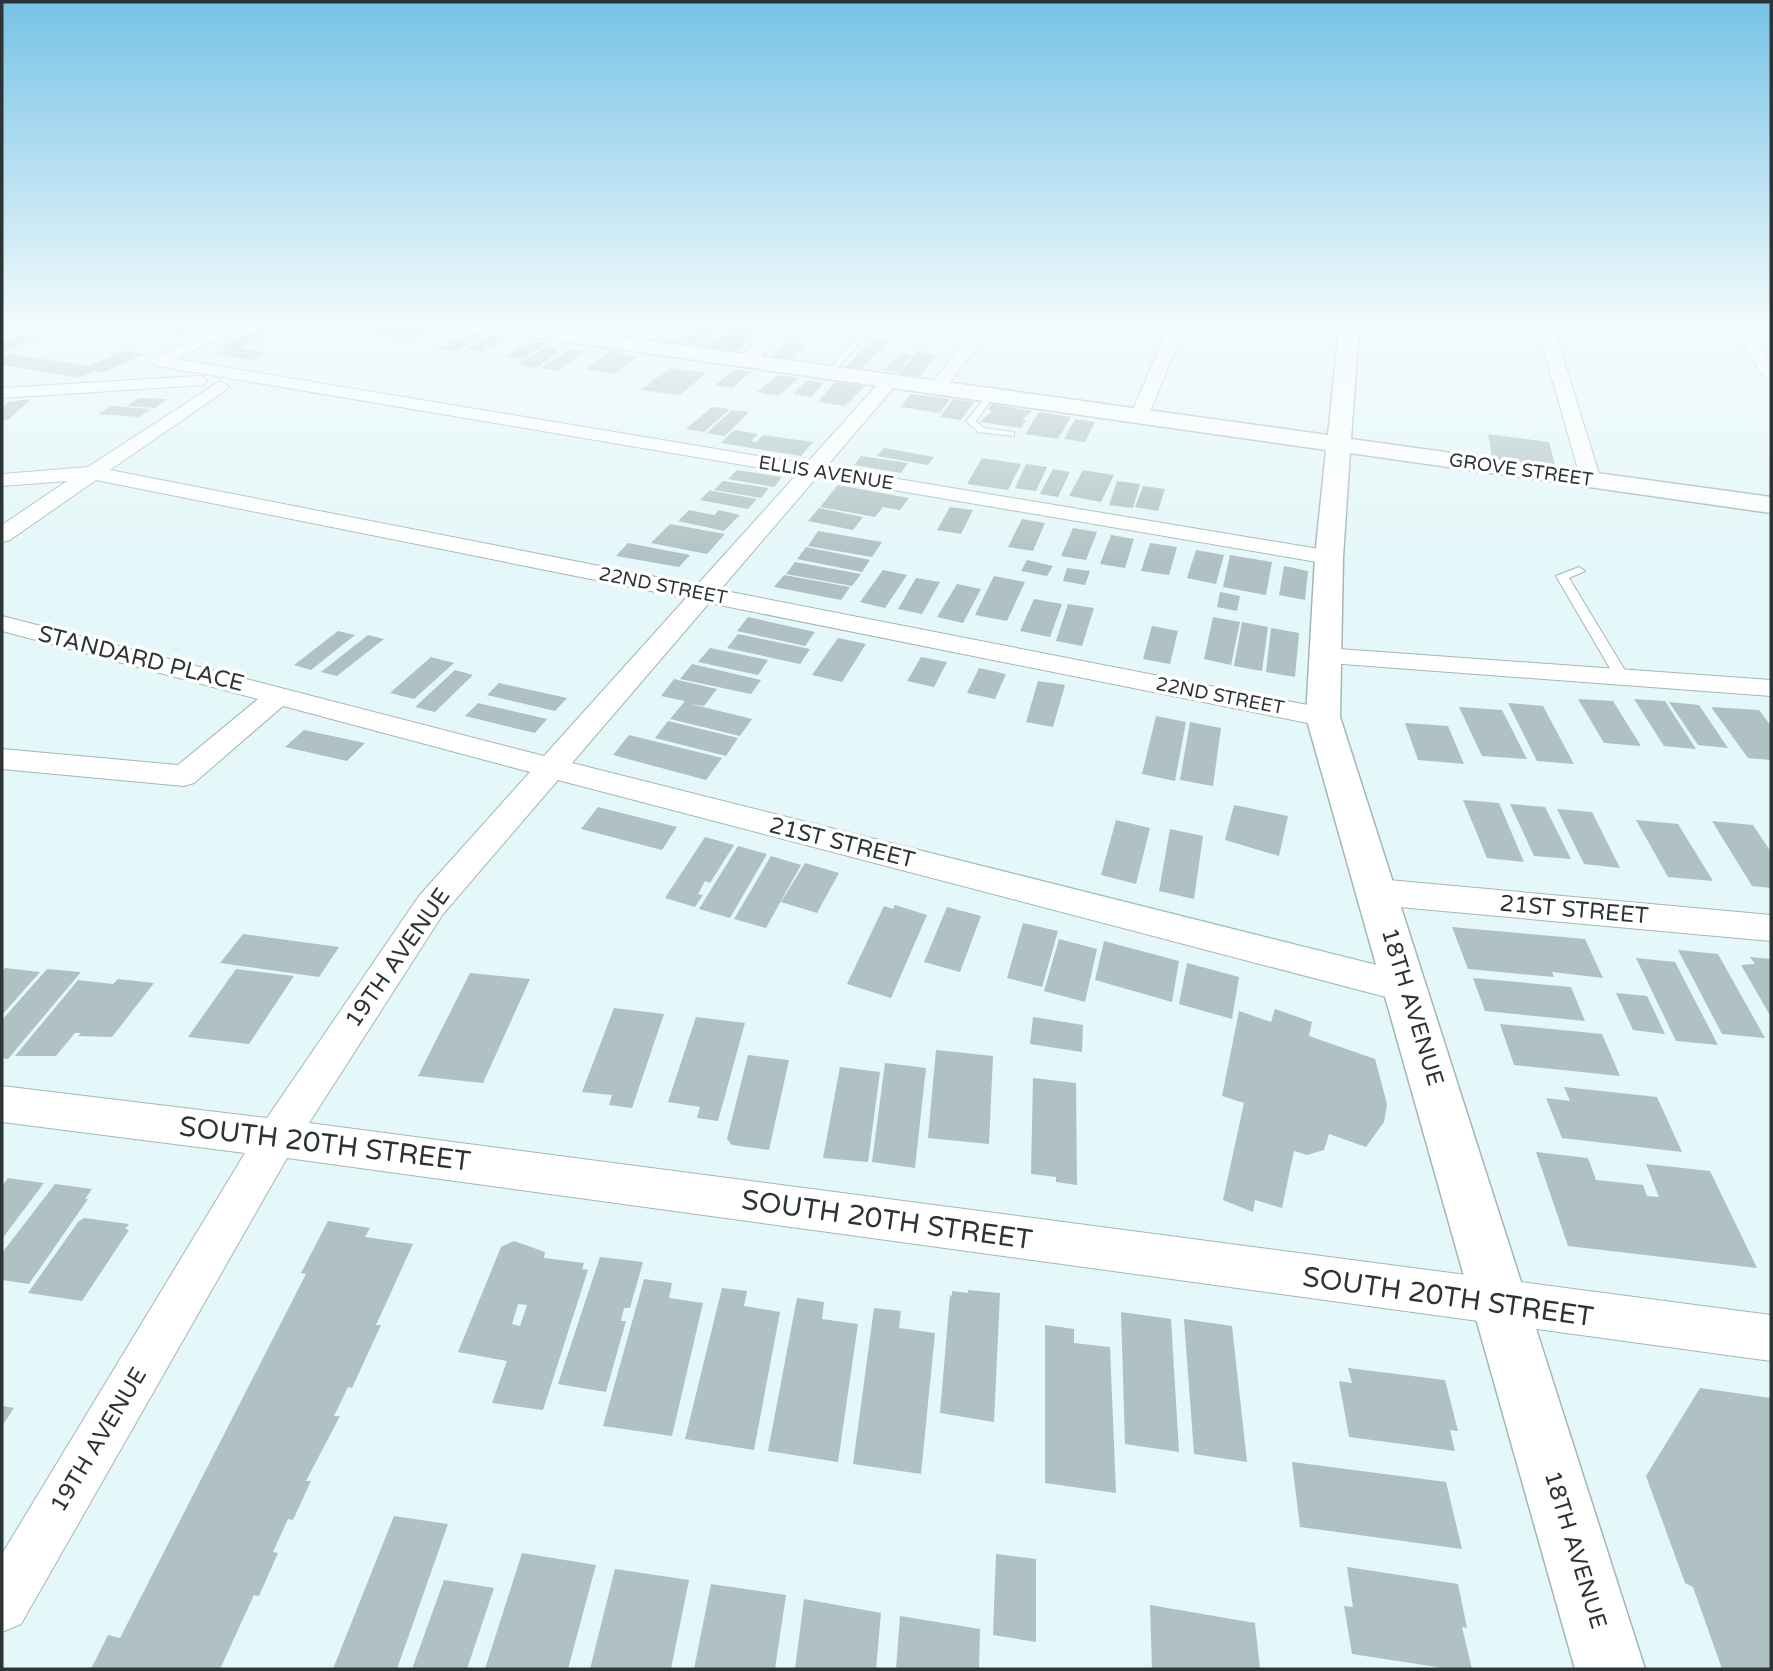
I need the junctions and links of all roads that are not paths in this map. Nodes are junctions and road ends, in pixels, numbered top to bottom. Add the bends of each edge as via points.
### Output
1 (189, 407) edge
2 (431, 407) edge
3 (867, 407) edge
4 (981, 407) edge
5 (1075, 407) edge
6 (1143, 407) edge
7 (1342, 407) edge
8 (1569, 407) edge
9 (1139, 416) junction
10 (1011, 435) dead end
11 (1339, 444) junction
12 (812, 471) junction
13 (93, 473) junction
14 (2, 480) edge
15 (1591, 480) junction
16 (1771, 505) edge
17 (2, 535) edge
18 (1329, 557) junction
19 (1579, 571) dead end
20 (704, 594) junction
21 (2, 623) edge
22 (1325, 656) junction
23 (1622, 677) junction
24 (1771, 688) edge
25 (281, 694) junction
26 (1324, 717) junction
27 (2, 759) edge
28 (551, 768) junction
29 (1377, 892) junction
30 (1771, 928) edge
31 (1405, 987) junction
32 (2, 1104) edge
33 (278, 1136) junction
34 (1502, 1305) junction
35 (1771, 1338) edge
36 (2, 1605) edge
37 (1610, 1669) edge

1 - 13 street
2 - 12 street, ELLIS AVENUE
3 - 12 street, 19TH AVENUE
4 - 10 lane via 971,421 981,430
5 - 9 main road, GROVE STREET
6 - 9 street
7 - 11 main road, 18TH AVENUE
8 - 15 street
9 - 11 main road, GROVE STREET
11 - 15 main road, GROVE STREET
11 - 18 main road, 18TH AVENUE
12 - 18 street, ELLIS AVENUE
12 - 20 street, 19TH AVENUE
13 - 14 street, 22ND STREET
13 - 17 street
13 - 20 street, 22ND STREET
15 - 16 main road, GROVE STREET
18 - 22 main road, 18TH AVENUE
19 - 23 lane via 1562,576
20 - 26 street, 22ND STREET
20 - 28 street, 19TH AVENUE
21 - 25 street, STANDARD PLACE
22 - 23 street
22 - 26 main road, 18TH AVENUE
23 - 24 street
25 - 27 street via 184,776
25 - 28 street, 21ST STREET
26 - 29 main road, 18TH AVENUE
28 - 31 street, 21ST STREET
28 - 33 street, 19TH AVENUE via 431,905
29 - 30 street, 21ST STREET
29 - 31 main road, 18TH AVENUE
31 - 34 main road, 18TH AVENUE
32 - 33 street, SOUTH 20TH STREET
33 - 34 street, SOUTH 20TH STREET
33 - 36 street, 19TH AVENUE
34 - 35 street, SOUTH 20TH STREET
34 - 37 main road, 18TH AVENUE

